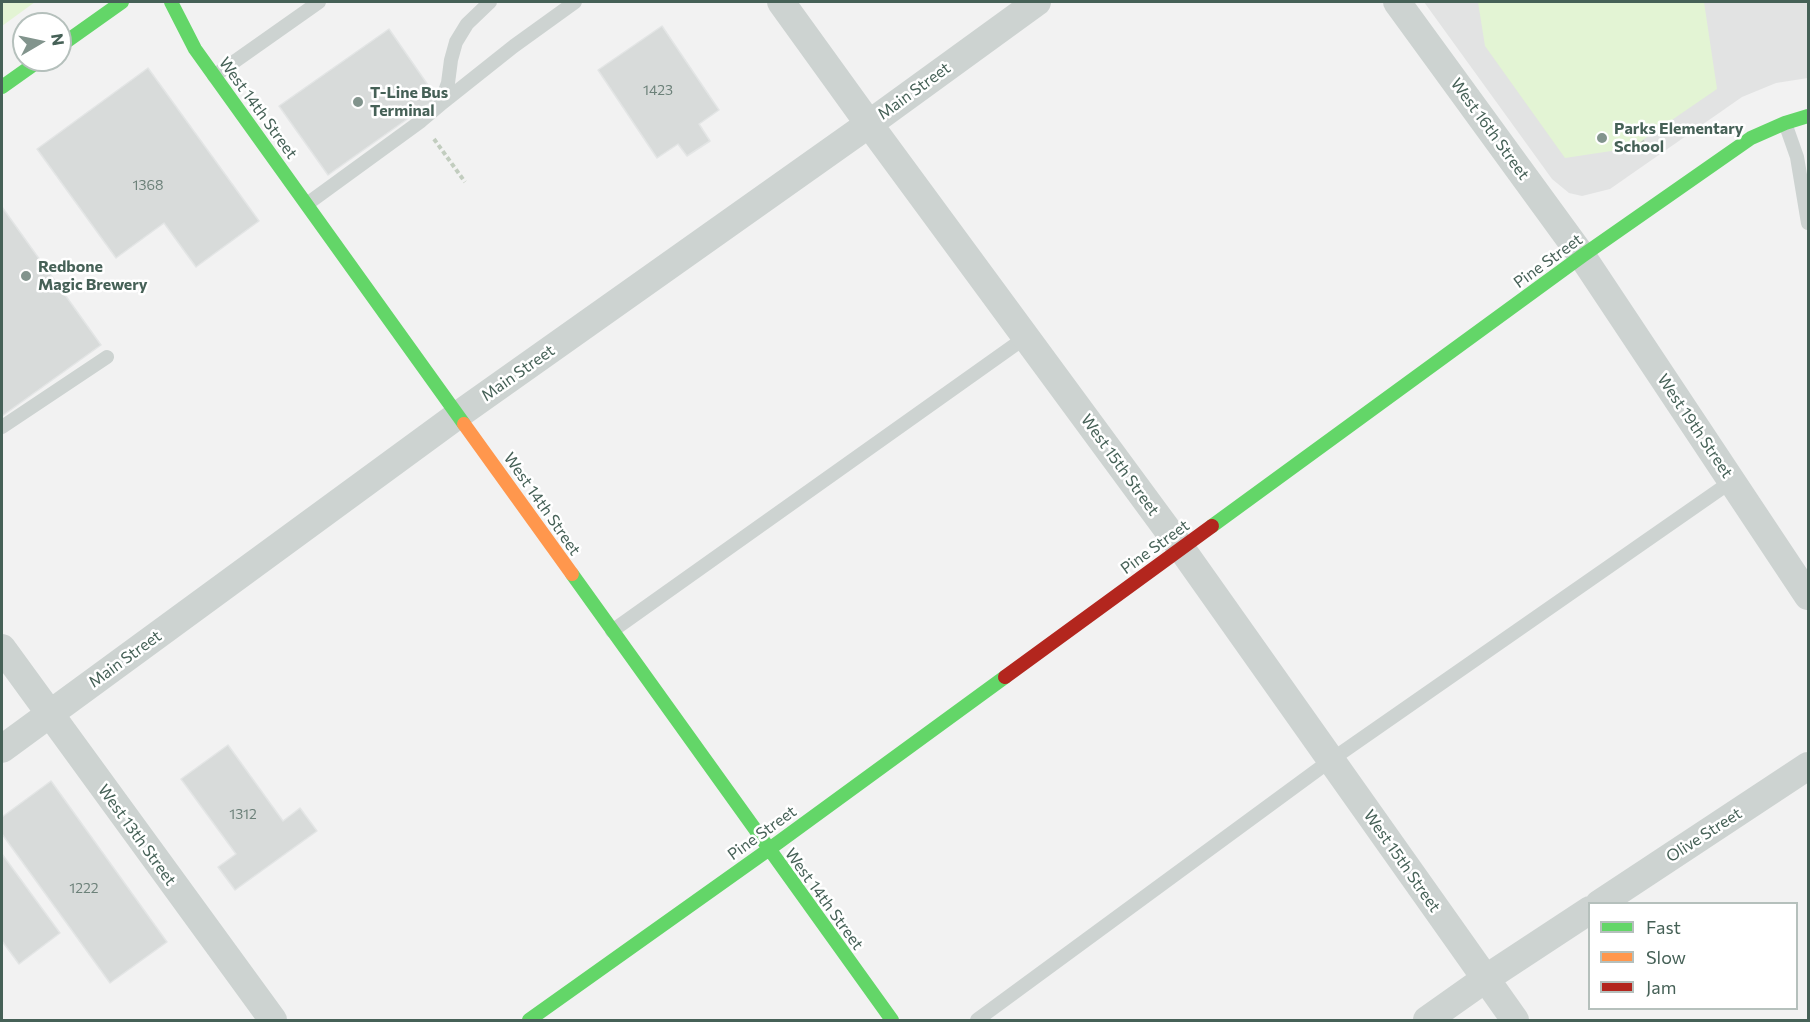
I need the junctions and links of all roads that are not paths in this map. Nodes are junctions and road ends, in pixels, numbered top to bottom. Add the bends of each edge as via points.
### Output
1 (122, 2) edge
2 (171, 2) edge
3 (319, 2) edge
4 (490, 2) edge
5 (575, 2) edge
6 (781, 2) edge
7 (1037, 2) edge
8 (1398, 2) edge
9 (72, 37) edge
10 (23, 72) edge
11 (214, 76) junction
12 (2, 87) edge
13 (440, 105) junction
14 (1809, 116) edge
15 (1785, 123) junction
16 (869, 124) junction
17 (307, 204) junction
18 (1809, 223) edge
19 (1582, 256) junction
20 (1026, 337) junction
21 (107, 357) dead end
22 (458, 415) junction
23 (2, 427) edge
24 (1732, 481) junction
25 (1181, 548) junction
26 (1809, 596) edge
27 (612, 631) junction
28 (2, 648) edge
29 (49, 715) junction
30 (2, 749) edge
31 (1331, 760) junction
32 (1809, 766) edge
33 (768, 850) junction
34 (1601, 902) edge
35 (1588, 911) edge
36 (1485, 979) junction
37 (273, 1020) edge
38 (529, 1020) edge
39 (892, 1020) edge
40 (977, 1020) edge
41 (1427, 1020) edge
42 (1515, 1020) edge

1 - 9 street
2 - 11 street, West 14th Street
3 - 11 lane
4 - 13 lane via 467,24 456,42
5 - 13 lane
6 - 16 street, West 15th Street
7 - 16 street, Main Street
8 - 19 street, West 16th Street
10 - 12 street
11 - 17 street, West 14th Street
13 - 17 lane
14 - 15 street, Pine Street
15 - 18 lane via 1797,157
15 - 19 street, Pine Street via 1751,138
16 - 20 street, West 15th Street
16 - 22 street, Main Street
17 - 22 street, West 14th Street
19 - 24 street, West 19th Street
19 - 25 street, Pine Street
20 - 25 street, West 15th Street
20 - 27 lane
21 - 23 lane
22 - 27 street, West 14th Street
22 - 29 street, Main Street
24 - 26 street, West 19th Street
24 - 31 lane
25 - 31 street, West 15th Street
25 - 33 street, Pine Street
27 - 33 street, West 14th Street
28 - 29 street, West 13th Street
29 - 30 street, Main Street
29 - 37 street, West 13th Street
31 - 36 street, West 15th Street
31 - 40 lane
32 - 34 street, Olive Street
33 - 38 street, Pine Street
33 - 39 street, West 14th Street
35 - 36 street
36 - 41 street
36 - 42 street, West 15th Street

